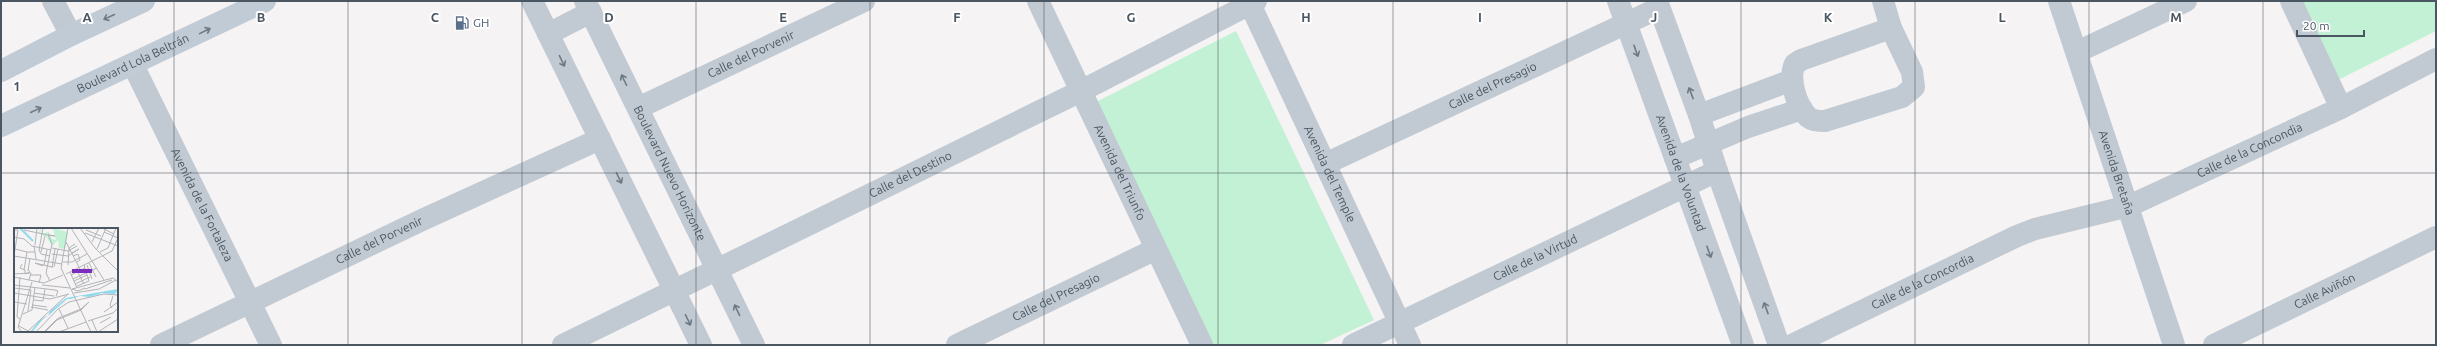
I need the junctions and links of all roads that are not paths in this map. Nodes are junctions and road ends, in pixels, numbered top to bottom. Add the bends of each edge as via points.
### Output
1 (53, 1) edge
2 (144, 1) edge
3 (265, 1) edge
4 (532, 1) edge
5 (864, 1) edge
6 (1038, 1) edge
7 (1618, 1) edge
8 (1883, 1) edge
9 (2059, 1) edge
10 (2186, 1) edge
11 (2291, 1) edge
12 (1253, 2) edge
13 (1658, 4) edge
14 (588, 7) edge
15 (1626, 22) junction
16 (1891, 28) junction
17 (548, 34) junction
18 (71, 35) junction
19 (2077, 52) junction
20 (2436, 59) edge
21 (133, 66) junction
22 (1, 72) edge
23 (1792, 80) junction
24 (1081, 91) junction
25 (1738, 100) junction
26 (638, 108) junction
27 (2341, 108) junction
28 (1802, 109) junction
29 (1699, 115) junction
30 (1, 126) edge
31 (1748, 127) junction
32 (600, 139) junction
33 (1707, 143) junction
34 (1675, 158) junction
35 (1325, 164) junction
36 (1716, 171) junction
37 (1685, 186) junction
38 (2129, 206) junction
39 (2056, 224) joint
40 (2436, 237) edge
41 (1156, 249) junction
42 (717, 270) junction
43 (675, 292) junction
44 (250, 302) junction
45 (1399, 323) junction
46 (161, 345) edge
47 (271, 345) edge
48 (563, 345) edge
49 (701, 345) edge
50 (754, 345) edge
51 (957, 345) edge
52 (1202, 345) edge
53 (1353, 345) edge
54 (1410, 345) edge
55 (1743, 345) edge
56 (1779, 345) edge
57 (1792, 345) edge
58 (2174, 345) edge
59 (2214, 345) edge

1 - 18 street
2 -> 18 main road
21 -> 3 main road, Boulevard Lola Beltrán
4 - 17 street
5 - 26 street, Calle del Porvenir
6 - 24 street, Avenida del Triunfo
7 - 15 street, Avenida de la Voluntad
8 - 16 street
9 - 19 street, Avenida Bretaña
10 - 19 street
11 - 27 street
12 - 24 street, Calle del Destino
12 - 35 street, Avenida del Temple
13 - 15 street, Calle del Presagio
29 -> 13 street
14 - 17 street
26 -> 14 street, Boulevard Nuevo Horizonte
15 -> 34 street, Avenida de la Voluntad
15 - 35 street, Calle del Presagio
16 - 23 street via 1801,60 1792,70
16 - 28 street via 1912,72 1914,87 1910,93 1825,121 1816,121 1808,117
17 -> 32 street
18 - 22 main road
19 - 38 street, Avenida Bretaña
20 - 27 street, Calle de la Concondia
30 -> 21 main road, Boulevard Lola Beltrán
21 - 44 street, Avenida de la Fortaleza
23 - 25 street
23 - 28 street
24 - 41 street, Avenida del Triunfo
24 - 42 street, Calle del Destino
25 - 29 street
25 - 31 street
26 - 42 street, Boulevard Nuevo Horizonte
27 - 38 street, Calle de la Concondia
28 - 31 street
29 - 33 street
31 - 33 street
32 -> 43 street
32 - 44 street, Calle del Porvenir
33 - 34 street
33 - 36 street
34 - 37 street, Avenida de la Voluntad
35 - 45 street, Avenida del Temple
36 - 37 street, Calle de la Virtud
56 -> 36 street
37 - 45 street, Calle de la Virtud
37 -> 55 street, Avenida de la Voluntad
38 - 39 street, Calle de la Concondia
38 - 58 street, Avenida Bretaña
39 - 57 street, Calle de la Concordia via 2035,228 2017,236
40 - 59 street, Calle Aviñón
41 - 51 street, Calle del Presagio
41 - 52 street, Avenida del Triunfo
42 - 43 street, Calle del Destino
50 -> 42 street, Boulevard Nuevo Horizonte
43 - 48 street, Calle del Destino
43 -> 49 street
44 - 46 street, Calle del Porvenir
44 - 47 street, Avenida de la Fortaleza
45 - 53 street, Calle de la Virtud
45 - 54 street, Avenida del Temple

